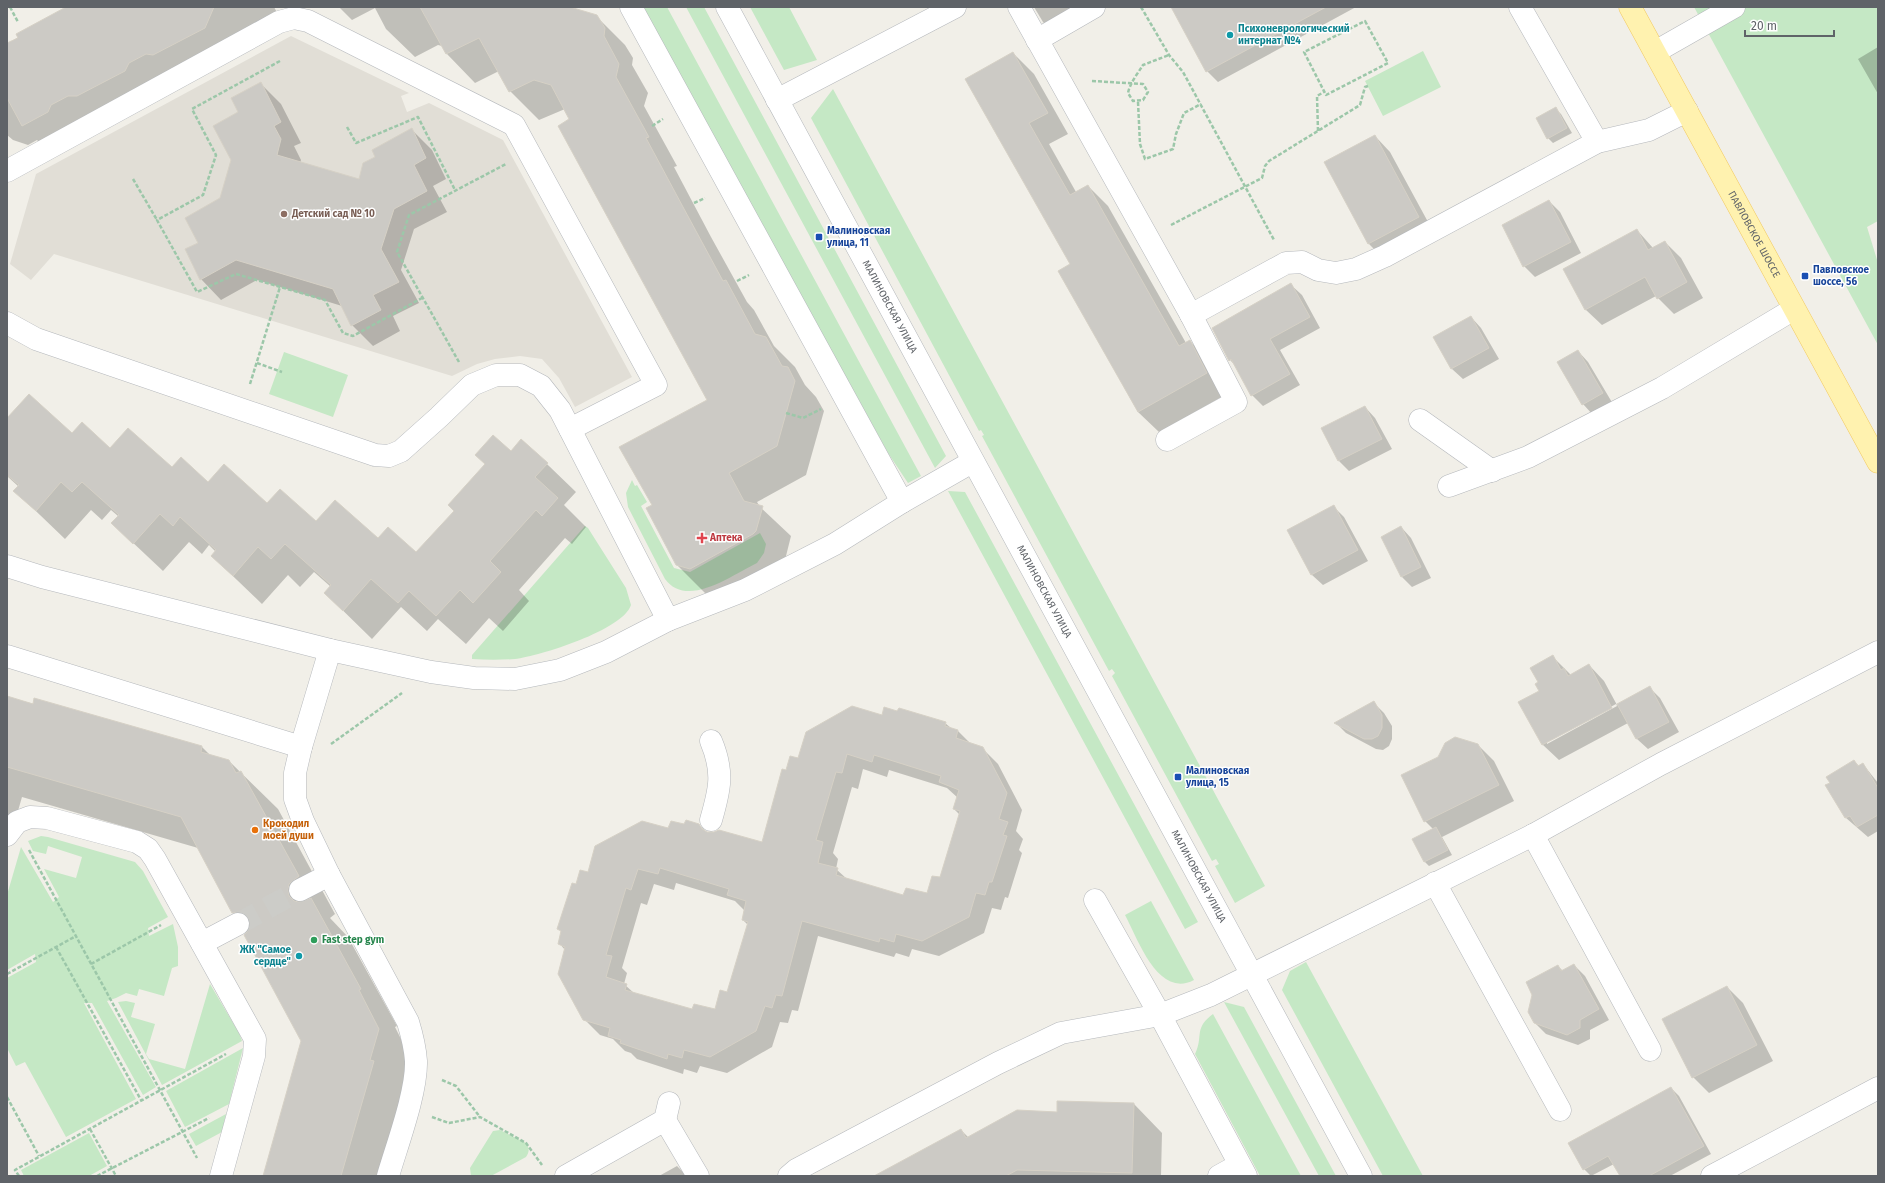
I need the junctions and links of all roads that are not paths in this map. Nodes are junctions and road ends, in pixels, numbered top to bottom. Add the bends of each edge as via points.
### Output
1 (631, 7) edge
2 (727, 7) edge
3 (955, 7) edge
4 (1019, 7) edge
5 (1094, 7) edge
6 (1520, 7) edge
7 (1630, 7) edge
8 (1734, 7) edge
9 (1037, 40) junction
10 (1655, 52) junction
11 (777, 100) junction
12 (1687, 111) junction
13 (1597, 142) junction
14 (7, 171) edge
15 (1794, 309) junction
16 (1191, 315) junction
17 (7, 323) edge
18 (1420, 420) dead end
19 (570, 429) junction
20 (1167, 440) dead end
21 (972, 462) junction
22 (1878, 462) edge
23 (1492, 471) junction
24 (1448, 486) dead end
25 (902, 502) junction
26 (7, 566) edge
27 (668, 620) junction
28 (330, 650) junction
29 (1878, 652) edge
30 (7, 656) edge
31 (711, 741) dead end
32 (301, 747) junction
33 (711, 820) dead end
34 (12, 828) edge
35 (1533, 835) junction
36 (329, 875) junction
37 (1435, 883) junction
38 (300, 890) tunnel mouth
39 (1095, 900) dead end
40 (238, 924) tunnel mouth
41 (202, 943) junction
42 (1251, 974) junction
43 (1160, 1015) junction
44 (1650, 1050) dead end
45 (1878, 1088) edge
46 (1560, 1110) dead end
47 (1242, 1170) edge
48 (556, 1173) edge
49 (1720, 1174) edge
50 (221, 1176) edge
51 (388, 1176) edge
52 (698, 1176) edge
53 (789, 1176) edge
54 (1219, 1176) edge
55 (1360, 1176) edge

1 - 25 street
2 - 11 street, МАЛИНОВСКАЯ УЛИЦА
3 - 11 street
4 - 9 street
5 - 9 street
6 - 13 street
7 - 10 main road, ПАВЛОВСКОЕ ШОССЕ
8 - 10 street
9 - 16 street
10 - 12 main road, ПАВЛОВСКОЕ ШОССЕ
11 - 21 street, МАЛИНОВСКАЯ УЛИЦА
12 - 13 street via 1649,130
12 - 15 main road, ПАВЛОВСКОЕ ШОССЕ
13 - 16 street via 1356,269 1336,272 1318,270 1302,262 1286,263
14 - 19 street via 279,22 294,18 308,21 514,125 656,385
15 - 22 main road, ПАВЛОВСКОЕ ШОССЕ
15 - 23 street via 1662,388 1528,458
16 - 20 street via 1236,402
17 - 19 street via 36,339 374,455 389,456 401,451 472,385 496,375 520,375 542,386
18 - 23 street
19 - 27 street
21 - 25 street
21 - 42 street, МАЛИНОВСКАЯ УЛИЦА
23 - 24 street
25 - 27 street via 835,544 745,590
26 - 28 street via 49,579
27 - 28 street via 593,657 560,670 515,679 474,678 431,672
28 - 32 street
29 - 35 street via 1661,764
30 - 32 street
31 - 33 street via 718,758 720,777
32 - 36 street via 295,773 295,799 302,821
34 - 41 street via 30,817 47,818 137,842 148,849 155,859
35 - 37 street
35 - 44 street
36 - 38 street
36 - 51 street via 408,1022 414,1042 414,1084
37 - 42 street
37 - 46 street
39 - 43 street
40 - 41 street
41 - 50 street via 254,1038 254,1056
42 - 43 street
42 - 55 street, МАЛИНОВСКАЯ УЛИЦА
43 - 47 street
43 - 53 street via 1061,1033 998,1063
45 - 49 street
47 - 54 street
48 - 52 street via 667,1112

